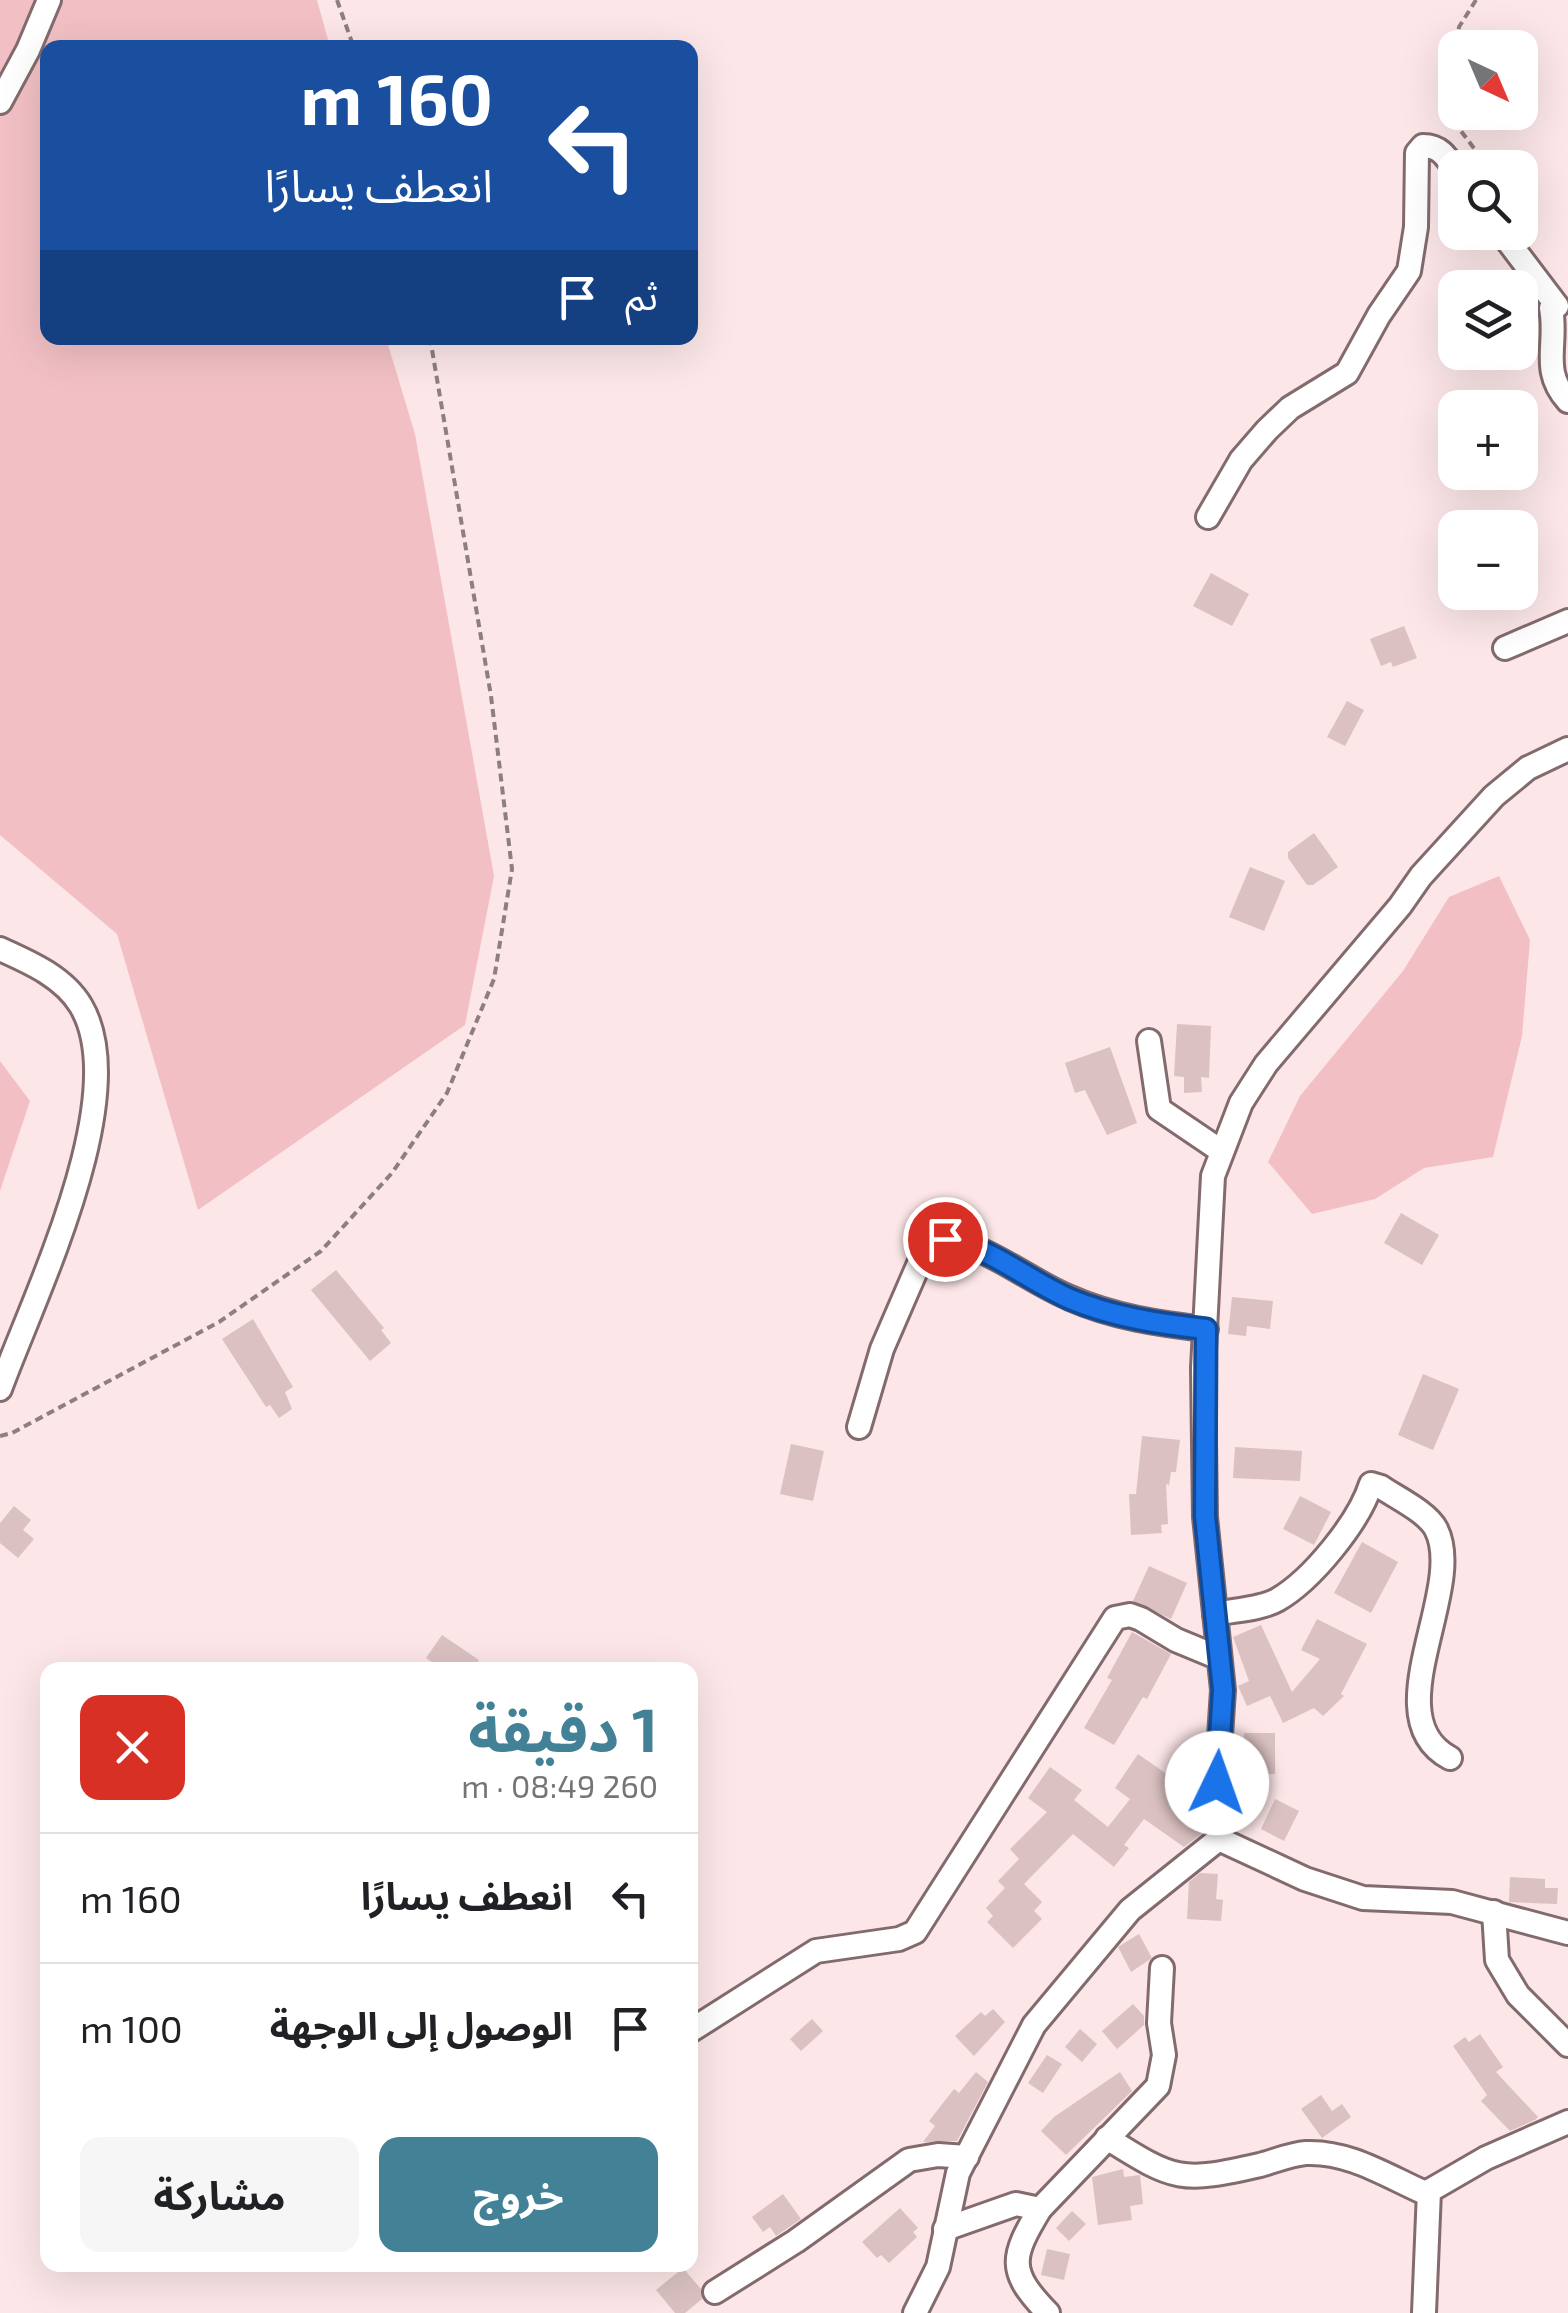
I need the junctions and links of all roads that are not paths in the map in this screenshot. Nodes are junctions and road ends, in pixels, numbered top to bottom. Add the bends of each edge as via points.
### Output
1 (48, 0) edge
2 (0, 102) edge
3 (1440, 150) edge
4 (1514, 250) edge
5 (1568, 401) edge
6 (1208, 517) dead end
7 (1568, 622) edge
8 (1506, 648) dead end
9 (1568, 749) edge
10 (0, 949) edge
11 (1149, 1040) dead end
12 (1221, 1151) junction
13 (1206, 1329) junction
14 (0, 1389) edge
15 (859, 1427) dead end
16 (1215, 1614) junction
17 (1217, 1657) junction
18 (1450, 1758) dead end
19 (1221, 1840) junction
20 (1494, 1912) junction
21 (1568, 1933) edge
22 (1162, 1968) dead end
23 (698, 2026) edge
24 (1568, 2045) edge
25 (1568, 2122) edge
26 (1107, 2138) junction
27 (967, 2156) junction
28 (1429, 2191) junction
29 (1040, 2209) junction
30 (945, 2228) junction
31 (716, 2292) dead end
32 (914, 2313) edge
33 (1048, 2313) edge
34 (1424, 2313) edge

1 - 2 street
3 - 6 street via 1422,146 1417,153 1409,272 1347,373 1268,430 1241,460
4 - 5 street via 1558,306 1551,308 1551,376
7 - 8 street
9 - 12 street via 1528,768 1458,833 1266,1064
10 - 14 street via 46,973 82,1008 96,1084 80,1178
11 - 12 street via 1159,1109
12 - 13 street via 1213,1176
13 - 15 street via 1152,1323 1070,1298 968,1243 945,1239 924,1252 882,1349
13 - 16 street via 1205,1516
16 - 17 street
16 - 18 street via 1275,1601 1343,1536 1371,1484 1381,1487 1436,1527 1437,1596 1420,1699 1426,1731
17 - 19 street via 1223,1690
17 - 23 street via 1141,1619 1115,1618 916,1932 816,1951
19 - 20 street via 1363,1898 1452,1902
19 - 27 street via 1130,1910 1058,1992 1034,2024
20 - 21 street
20 - 24 street via 1497,1960 1518,1995
22 - 26 street via 1158,2086
25 - 28 street
26 - 28 street via 1182,2177 1305,2153 1352,2158
26 - 29 street
27 - 30 street
27 - 31 street via 909,2160
28 - 34 street
29 - 30 street via 1016,2204
29 - 33 street via 1019,2245 1016,2269
30 - 32 street via 934,2279

